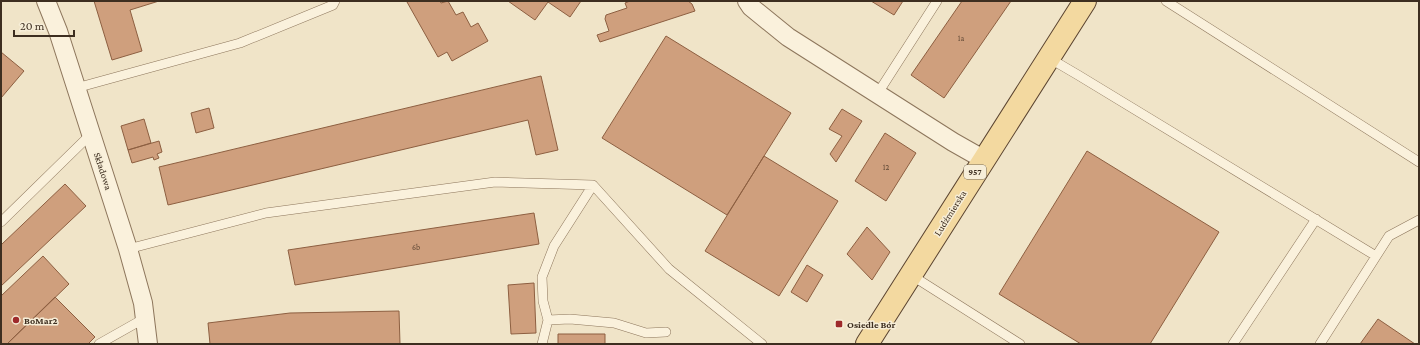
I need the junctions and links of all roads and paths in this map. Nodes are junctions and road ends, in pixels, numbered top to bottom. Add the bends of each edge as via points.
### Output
1 (46, 1) edge
2 (335, 1) edge
3 (747, 1) edge
4 (937, 1) edge
5 (1085, 1) edge
6 (1166, 1) edge
7 (1048, 58) junction
8 (76, 88) junction
9 (878, 93) junction
10 (91, 134) junction
11 (984, 159) junction
12 (1419, 162) edge
13 (593, 185) junction
14 (1316, 219) junction
15 (1419, 220) edge
16 (1, 222) edge
17 (128, 249) junction
18 (1376, 256) junction
19 (911, 275) junction
20 (145, 318) junction
21 (548, 320) junction
22 (666, 332) dead end
23 (99, 344) edge
24 (148, 344) edge
25 (542, 344) edge
26 (762, 344) edge
27 (866, 344) edge
28 (1020, 344) edge
29 (1233, 344) edge
30 (1320, 344) edge

1 - 8 street, Składowa
2 - 8 lane via 334,5 240,43
3 - 9 street via 788,37
4 - 9 lane
5 - 7 main road, Ludźmierska / 957
6 - 12 lane
7 - 11 main road, Ludźmierska / 957
7 - 14 lane
8 - 10 street, Składowa
9 - 11 street
10 - 16 lane
10 - 17 street, Składowa
11 - 19 main road, Ludźmierska / 957
13 - 17 lane via 495,182 274,212
13 - 21 lane via 554,246 542,277
13 - 26 lane via 669,269
14 - 18 lane
14 - 29 lane
15 - 18 lane via 1389,236
17 - 20 street, Składowa
18 - 30 lane
19 - 27 main road, Ludźmierska / 957
19 - 28 lane
20 - 23 lane
20 - 24 street, Składowa
21 - 22 lane via 614,322 646,333
21 - 25 lane

